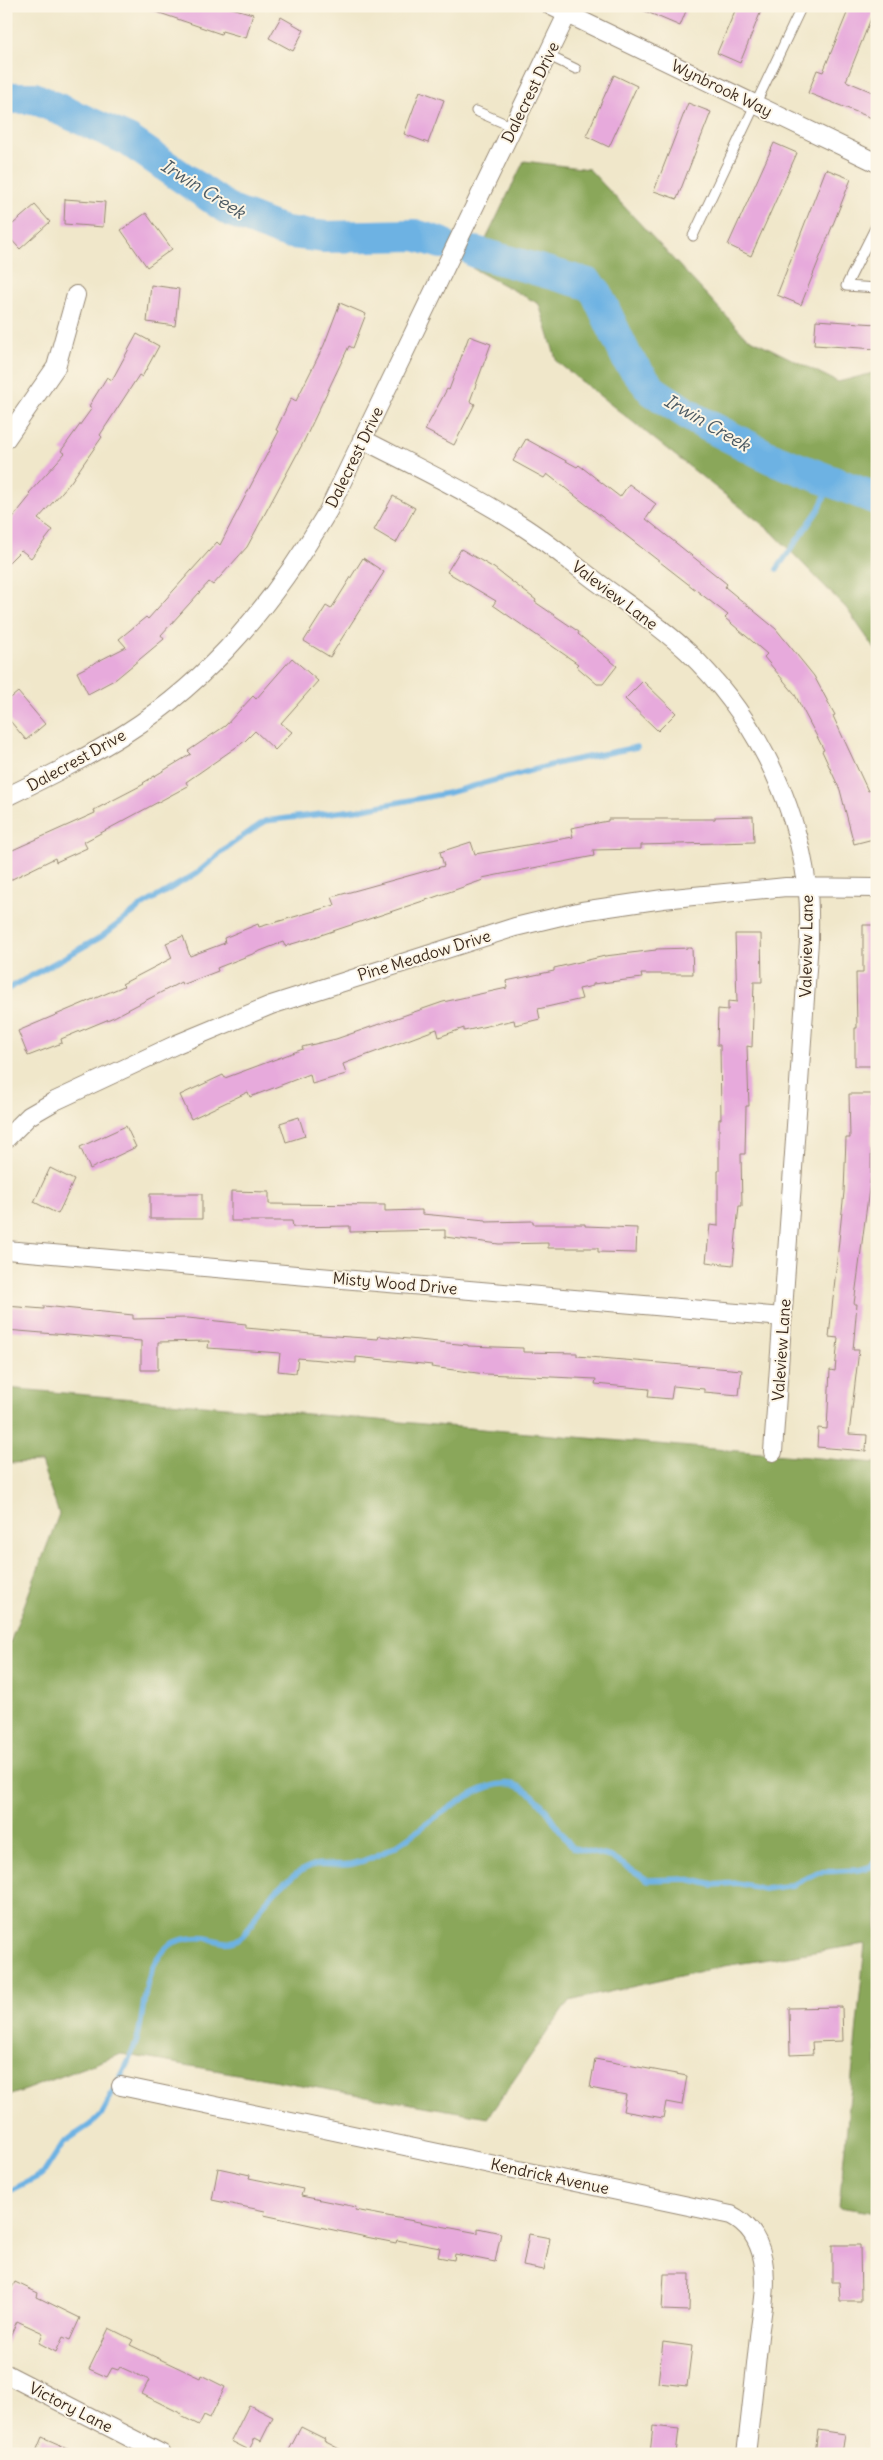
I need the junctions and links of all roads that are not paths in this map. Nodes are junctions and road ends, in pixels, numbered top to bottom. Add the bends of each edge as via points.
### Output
1 (802, 6) edge
2 (563, 9) edge
3 (547, 55) junction
4 (576, 69) dead end
5 (756, 105) junction
6 (476, 111) dead end
7 (512, 127) junction
8 (877, 163) edge
9 (877, 224) edge
10 (693, 236) dead end
11 (877, 288) edge
12 (76, 295) dead end
13 (6, 439) edge
14 (362, 440) junction
15 (6, 797) edge
16 (808, 887) junction
17 (877, 888) edge
18 (6, 1139) edge
19 (6, 1250) edge
20 (783, 1317) junction
21 (773, 1452) dead end
22 (121, 2086) dead end
23 (6, 2374) edge
24 (162, 2454) edge
25 (746, 2454) edge

1 - 5 lane
2 - 3 street, Dalecrest Drive
2 - 5 street, Wynbrook Way
3 - 4 lane
3 - 7 street, Dalecrest Drive
5 - 8 street, Wynbrook Way
5 - 10 lane
6 - 7 lane
7 - 14 street, Dalecrest Drive
9 - 11 lane via 846,286
12 - 13 street via 56,367
14 - 15 street, Dalecrest Drive via 328,511 298,561 267,605 233,644 175,698 128,732 80,761
14 - 16 street, Valeview Lane via 455,486 523,527 663,631 702,666 752,730 765,754 794,823
16 - 17 street, Pine Meadow Drive
16 - 18 street, Pine Meadow Drive via 619,905 514,927 471,940 311,991 194,1036 55,1101 30,1116
16 - 20 street, Valeview Lane via 809,941
19 - 20 street, Misty Wood Drive
20 - 21 street, Valeview Lane
22 - 25 street, Kendrick Avenue via 739,2219 747,2224 758,2243 765,2288
23 - 24 street, Victory Lane

